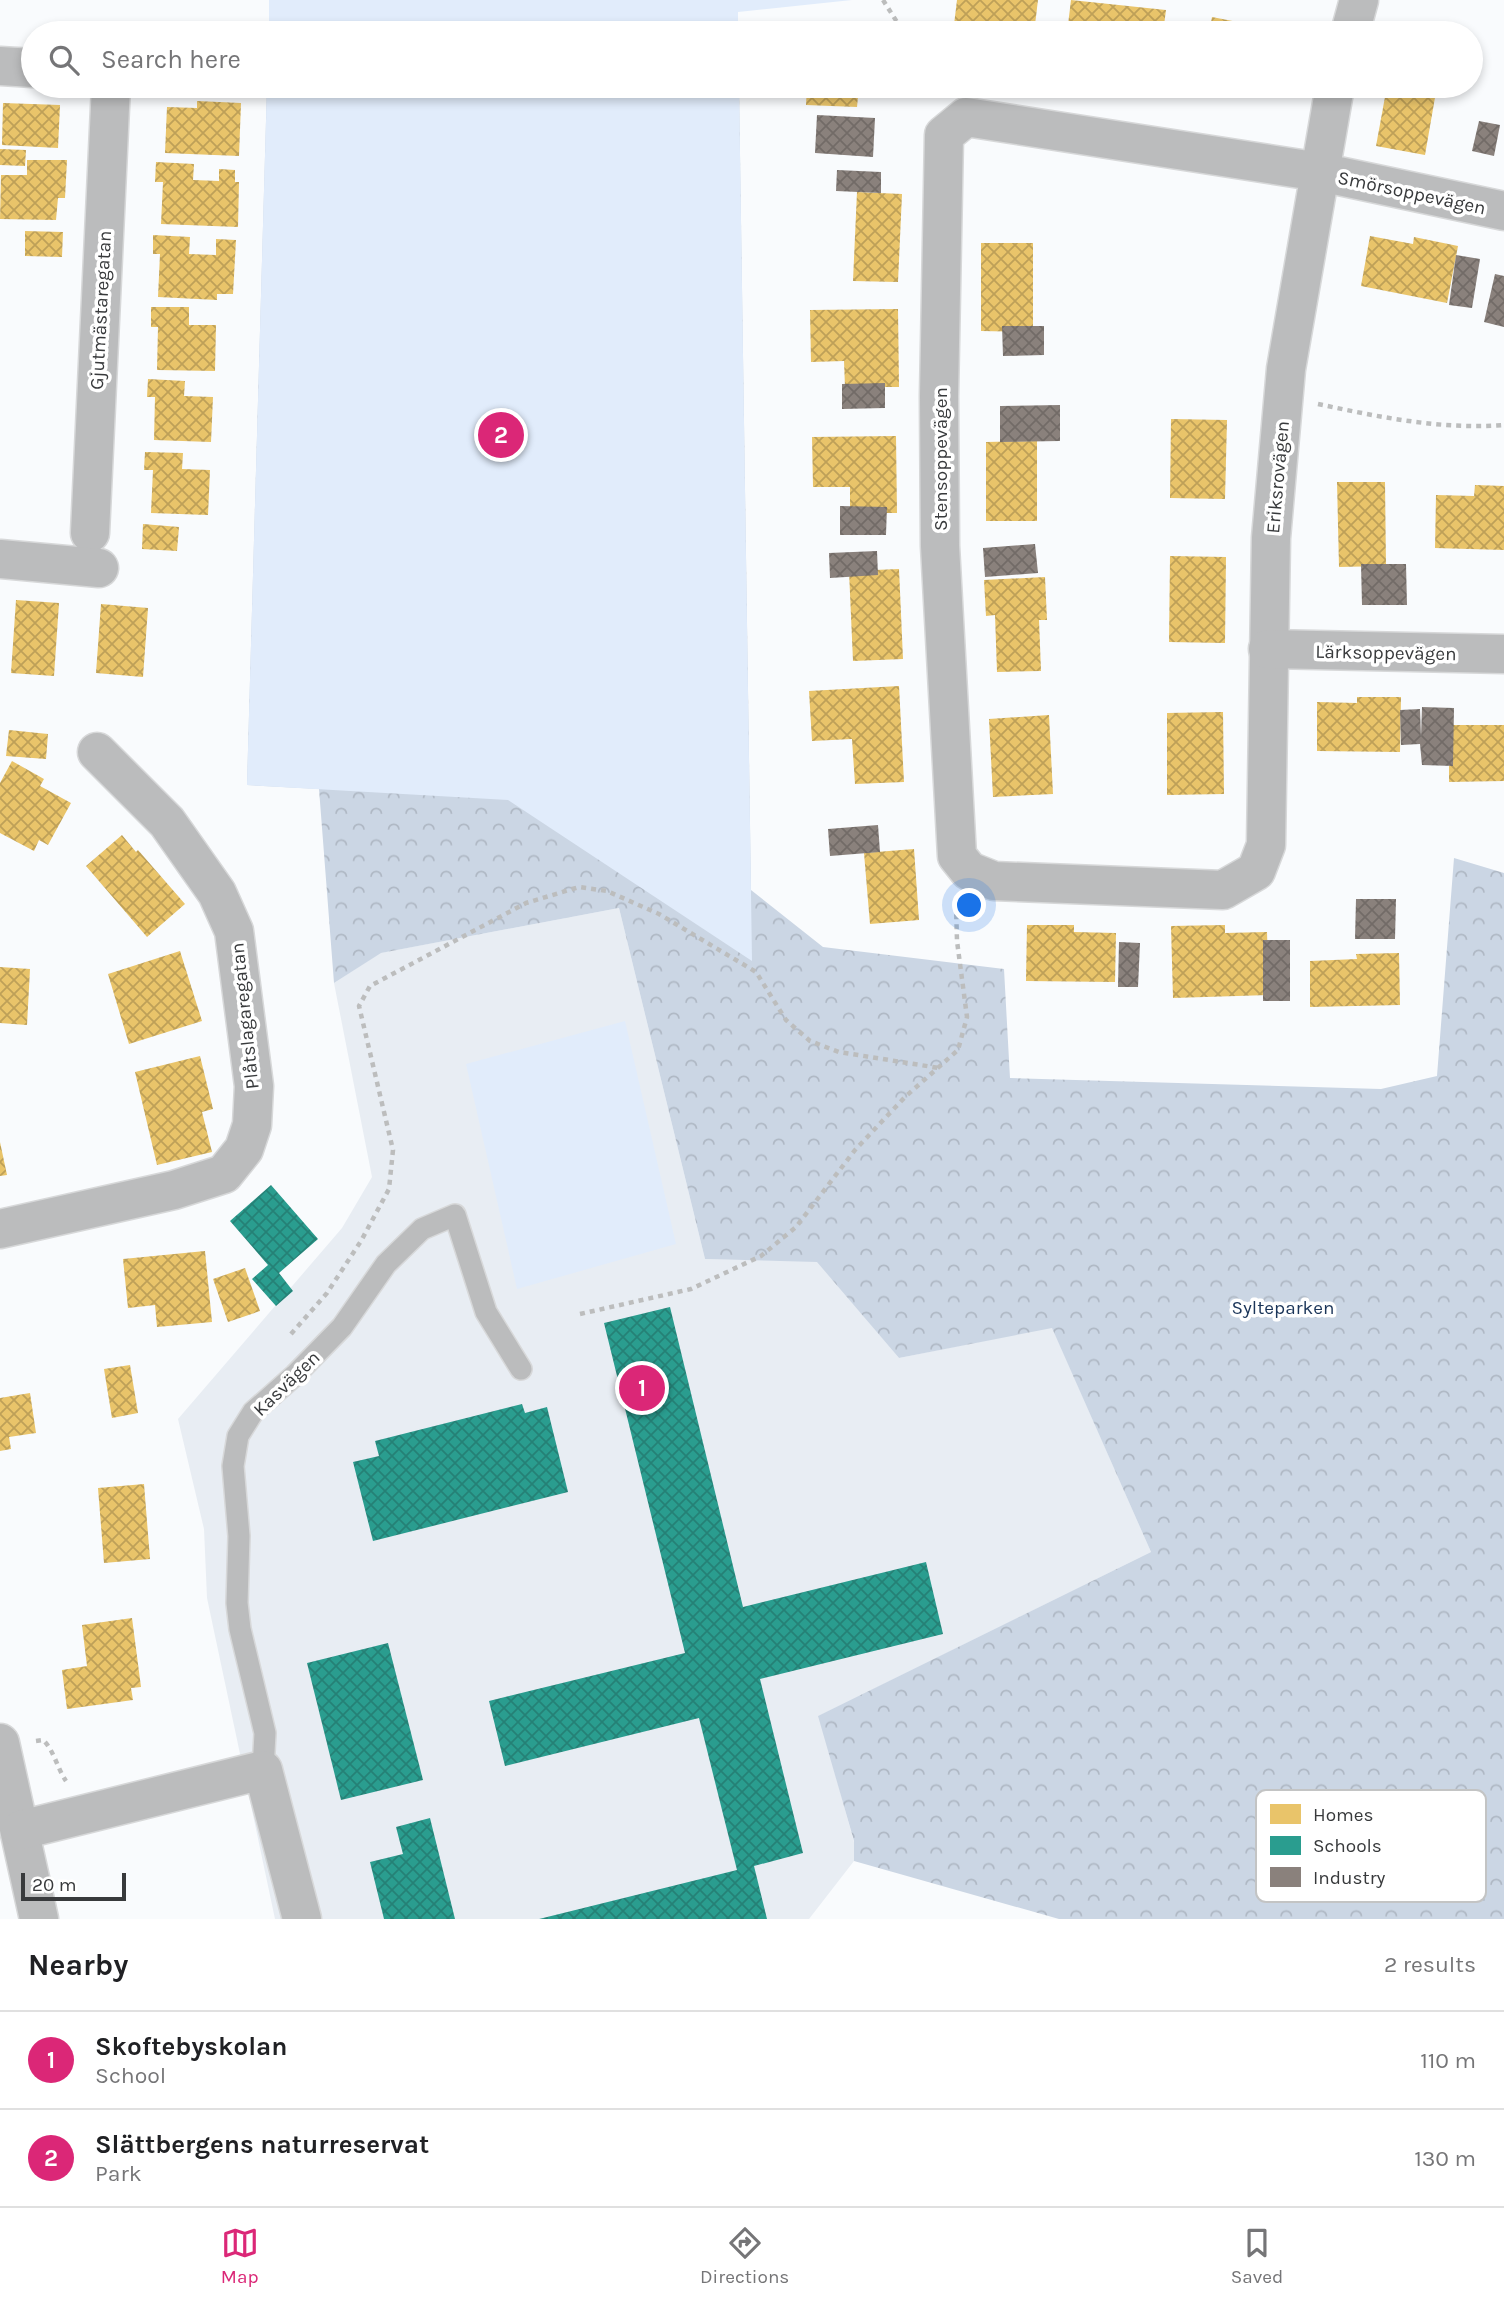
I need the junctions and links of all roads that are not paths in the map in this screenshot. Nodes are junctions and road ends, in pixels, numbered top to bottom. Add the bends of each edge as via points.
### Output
1 (1359, 0) edge
2 (1353, 21) edge
3 (0, 66) edge
4 (21, 67) edge
5 (111, 98) edge
6 (1333, 98) edge
7 (1320, 172) junction
8 (1504, 211) edge
9 (0, 559) edge
10 (1268, 649) junction
11 (1504, 654) edge
12 (97, 752) dead end
13 (1256, 871) joint
14 (0, 1229) edge
15 (521, 1368) dead end
16 (0, 1742) edge
17 (263, 1770) junction
18 (21, 1830) junction
19 (39, 1919) edge
20 (302, 1919) edge

1 - 2 street
3 - 4 street
5 - 9 street, Gjutmästaregatan via 94,551
6 - 7 street, Eriksrovägen
7 - 8 street, Smörsoppevägen
7 - 10 street, Eriksrovägen via 1286,369 1271,538
7 - 13 street, Stensoppevägen via 966,117 944,135 940,546 957,856 969,871 994,881 1223,890
10 - 11 street, Lärksoppevägen
10 - 13 street, Eriksrovägen via 1266,845
12 - 14 street, Plåtslagaregatan via 167,822 217,893 234,931 254,1086 253,1125 243,1149 224,1174 174,1190
15 - 17 lane, Kasvägen via 486,1312 455,1215 422,1229 386,1264 342,1327 253,1412 238,1436 233,1466 239,1536 237,1603 265,1733
16 - 18 street
17 - 18 street
17 - 20 street, Kasvägen
18 - 19 street

